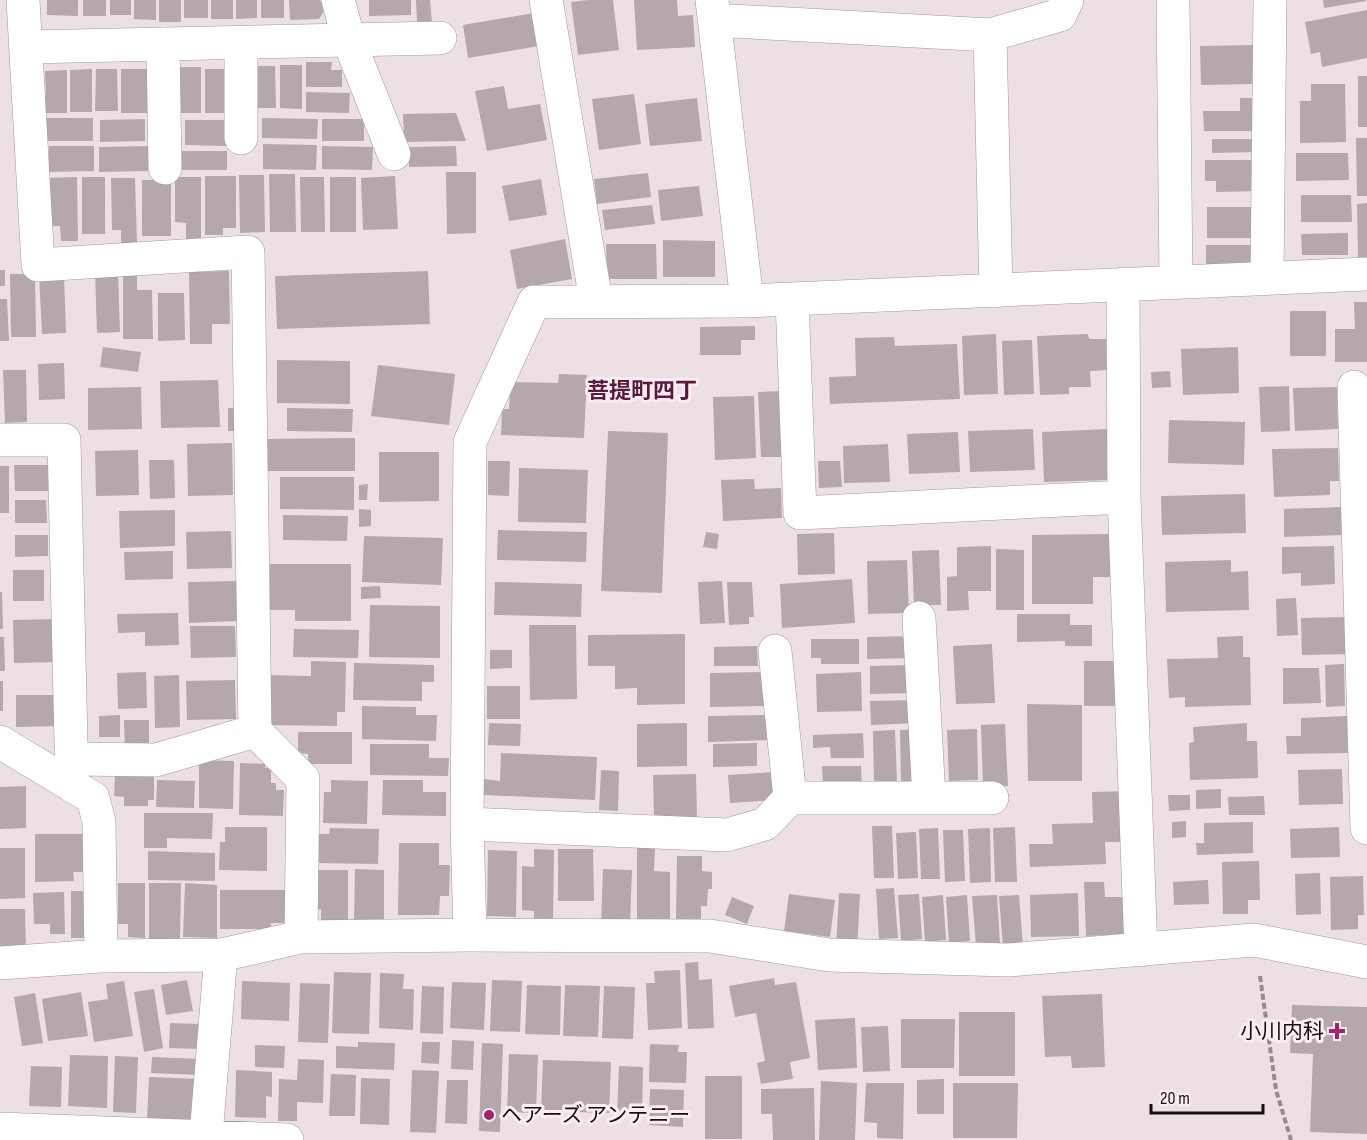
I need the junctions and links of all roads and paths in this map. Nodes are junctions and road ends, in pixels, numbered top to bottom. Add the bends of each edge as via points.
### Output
1 (23, 0) edge
2 (338, 0) edge
3 (546, 0) edge
4 (1066, 0) edge
5 (1270, 0) edge
6 (1173, 2) dead end
7 (713, 10) edge
8 (990, 35) junction
9 (440, 38) dead end
10 (349, 41) junction
11 (241, 43) junction
12 (163, 44) junction
13 (27, 47) junction
14 (241, 138) dead end
15 (394, 154) dead end
16 (165, 168) dead end
17 (1367, 274) edge
18 (1267, 277) junction
19 (1176, 282) junction
20 (1123, 284) junction
21 (996, 291) junction
22 (792, 299) junction
23 (747, 301) junction
24 (596, 302) junction
25 (1354, 387) dead end
26 (0, 440) edge
27 (1362, 462) edge
28 (1124, 497) junction
29 (919, 618) dead end
30 (775, 651) dead end
31 (1364, 652) edge
32 (255, 731) junction
33 (0, 742) edge
34 (1366, 759) edge
35 (72, 772) junction
36 (790, 798) junction
37 (929, 798) junction
38 (992, 798) dead end
39 (467, 824) junction
40 (1367, 828) edge
41 (470, 935) junction
42 (302, 937) junction
43 (1254, 940) junction
44 (1141, 950) junction
45 (221, 955) junction
46 (101, 956) junction
47 (1367, 962) edge
48 (0, 963) edge
49 (0, 1129) edge
50 (206, 1135) junction
51 (287, 1140) edge
52 (1291, 1140) edge

1 - 13 street
2 - 10 street
3 - 24 street
4 - 8 street via 1060,15
5 - 18 street
6 - 19 street
7 - 8 street
7 - 23 street
8 - 21 street
9 - 10 street
10 - 11 street
10 - 15 street
11 - 12 street
11 - 14 street
12 - 13 street
12 - 16 street
13 - 32 street via 38,265 248,252
17 - 18 street
18 - 19 street
19 - 20 street
20 - 21 street
20 - 28 street
21 - 22 street
22 - 23 street
22 - 28 street via 800,513
23 - 24 street
24 - 39 street via 534,302 470,442
25 - 27 street
26 - 35 street via 64,440
27 - 31 street
28 - 44 street
29 - 37 street
30 - 36 street
31 - 34 street
32 - 35 street via 156,760
32 - 42 street via 303,779
33 - 35 street
34 - 40 street
35 - 46 street via 93,798 99,822
36 - 37 street
36 - 39 street via 765,824 728,835
37 - 38 street
39 - 41 street
41 - 42 street
41 - 44 street via 710,936 829,955 1008,960
42 - 45 street
43 - 44 street
43 - 47 street
43 - 52 path via 1276,1090
45 - 46 street
45 - 50 street
46 - 48 street
49 - 50 street
50 - 51 street

